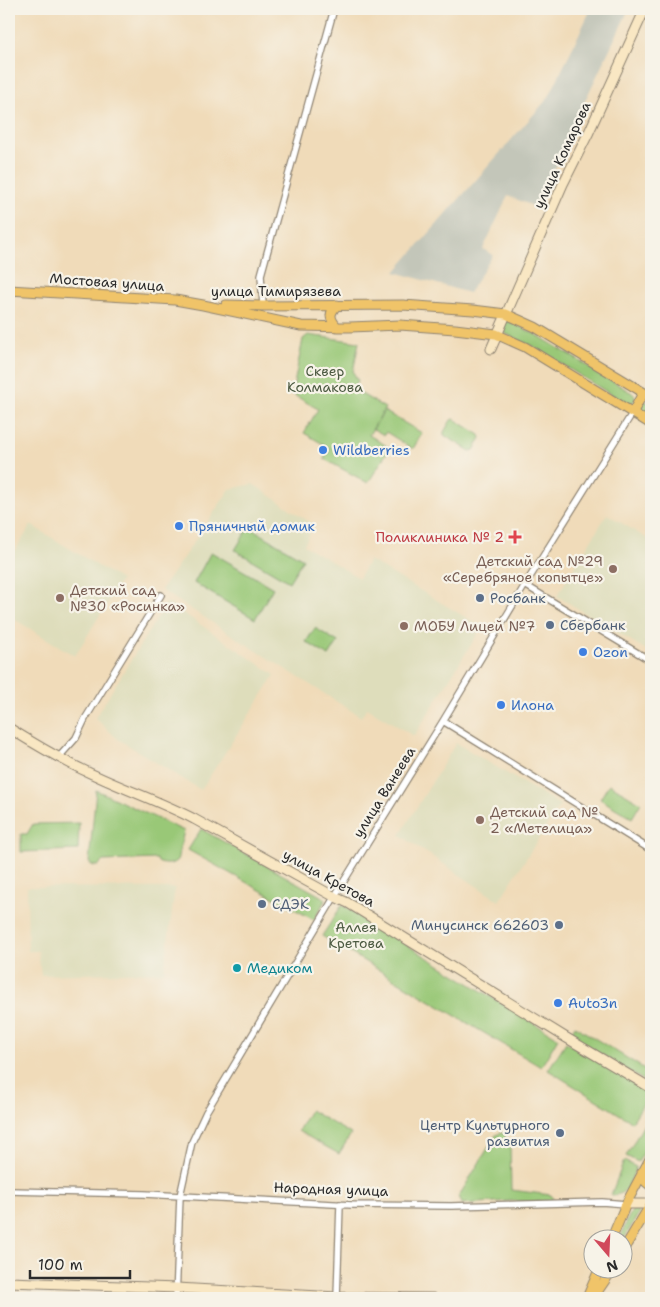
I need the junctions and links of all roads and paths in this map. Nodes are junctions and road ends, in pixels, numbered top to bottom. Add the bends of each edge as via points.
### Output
1 (334, 9) edge
2 (645, 9) edge
3 (9, 290) edge
4 (203, 305) junction
5 (337, 305) junction
6 (263, 306) junction
7 (506, 314) junction
8 (337, 327) junction
9 (496, 334) junction
10 (491, 349) dead end
11 (647, 395) edge
12 (632, 412) junction
13 (651, 424) edge
14 (525, 585) junction
15 (160, 595) dead end
16 (651, 661) edge
17 (443, 721) junction
18 (9, 728) edge
19 (58, 758) junction
20 (651, 850) edge
21 (335, 897) junction
22 (651, 1088) edge
23 (651, 1157) edge
24 (642, 1172) junction
25 (651, 1186) edge
26 (9, 1191) edge
27 (180, 1196) junction
28 (340, 1204) junction
29 (626, 1204) junction
30 (651, 1204) edge
31 (615, 1230) edge
32 (632, 1235) edge
33 (595, 1280) edge
34 (605, 1280) edge
35 (9, 1282) edge
36 (177, 1288) junction
37 (176, 1298) edge
38 (337, 1298) edge
39 (433, 1298) edge
40 (588, 1298) edge
41 (593, 1298) edge

1 - 6 street via 261,274
2 - 7 street, улица Комарова
3 - 4 main road, Мостовая улица via 175,300
4 - 6 main road, улица Тимирязева
4 - 8 main road, улица Тимирязева via 301,326
5 - 6 main road, улица Тимирязева
5 - 7 main road, улица Тимирязева via 403,305
5 - 8 main road via 331,316
7 - 9 street, улица Комарова
7 - 11 main road, улица Тимирязева via 535,327
8 - 9 main road, улица Тимирязева via 400,325
9 - 10 street, улица Комарова
9 - 12 main road, улица Тимирязева via 525,347
11 - 12 main road
12 - 13 main road, улица Тимирязева
12 - 14 street, улица Ванеева
14 - 16 street
14 - 17 street, улица Ванеева
15 - 19 street via 76,738
17 - 20 street
17 - 21 street, улица Ванеева
18 - 19 street, улица Кретова
19 - 21 street, улица Кретова via 194,819
21 - 22 street, улица Кретова
21 - 27 street, улица Ванеева via 206,1112 192,1142
23 - 24 main road
24 - 25 main road
24 - 29 main road
26 - 27 street, Народная улица
27 - 28 street, Народная улица
27 - 36 street, улица Ванеева
28 - 29 street, Народная улица
28 - 38 street
29 - 30 street, Народная улица
29 - 31 main road
30 - 32 main road
33 - 40 main road
34 - 41 main road
35 - 36 street
36 - 37 street, улица Ванеева
36 - 38 street
38 - 39 street

